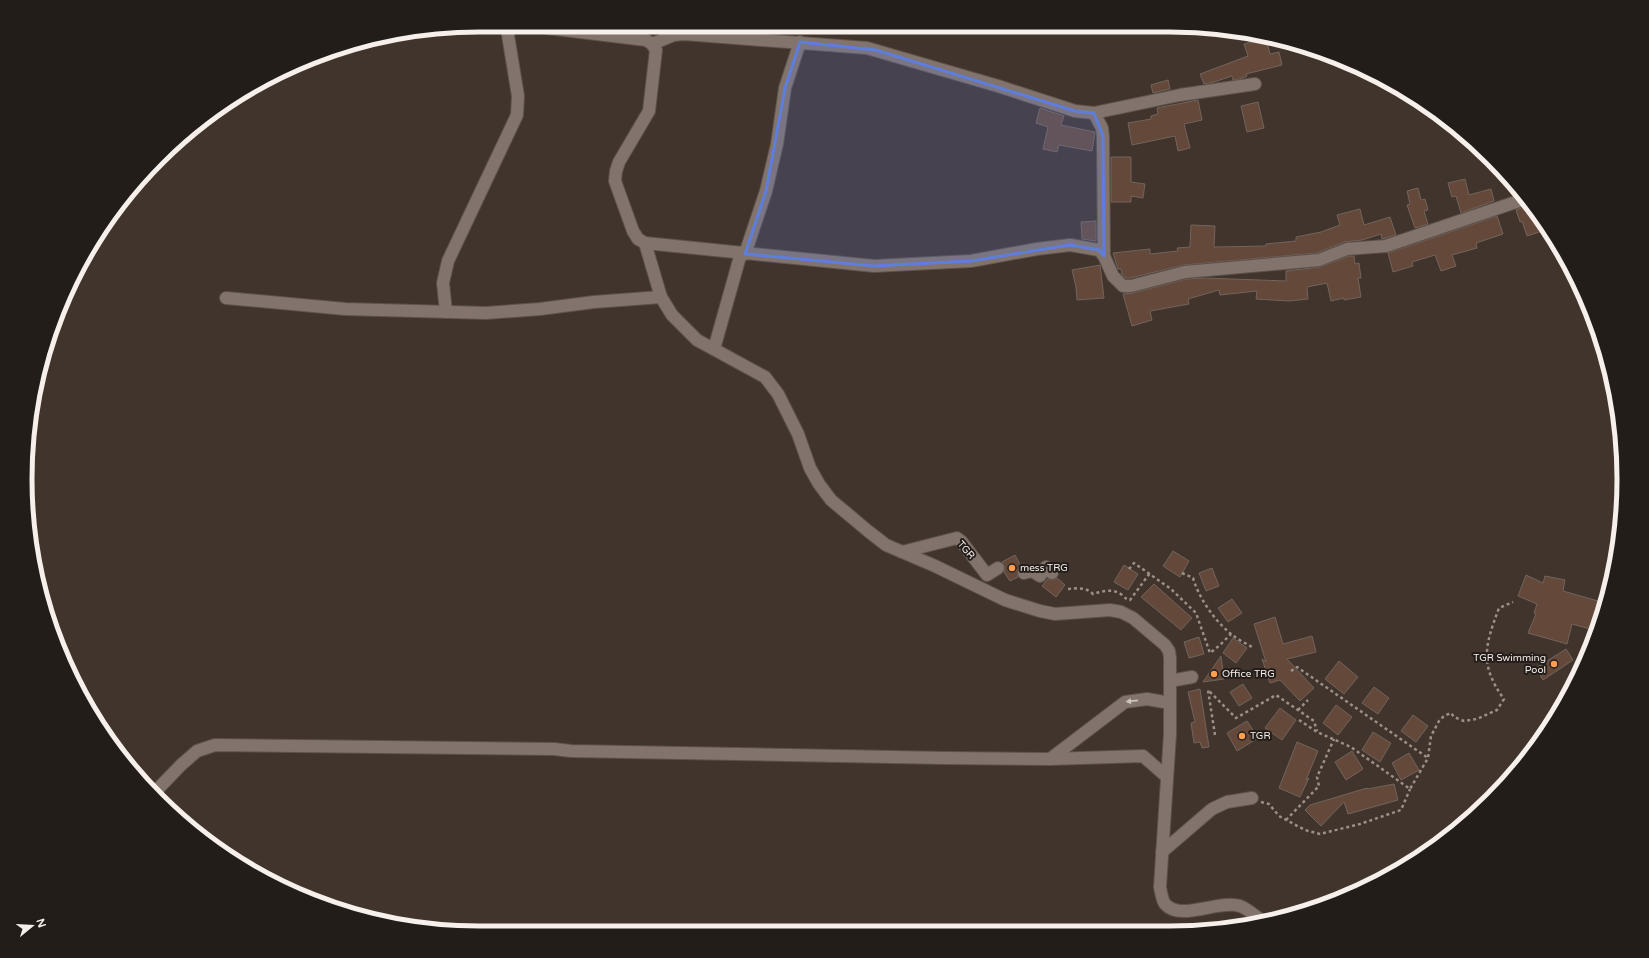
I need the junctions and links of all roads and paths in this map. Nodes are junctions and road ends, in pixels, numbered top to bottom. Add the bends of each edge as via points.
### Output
1 (507, 32) edge
2 (580, 32) edge
3 (800, 42) junction
4 (652, 44) junction
5 (1256, 84) dead end
6 (1094, 113) junction
7 (1520, 201) edge
8 (645, 244) junction
9 (743, 253) junction
10 (1104, 256) junction
11 (661, 297) junction
12 (226, 298) dead end
13 (446, 312) junction
14 (714, 349) junction
15 (902, 552) junction
16 (998, 568) dead end
17 (1130, 569) dead end
18 (1024, 573) dead end
19 (1052, 573) dead end
20 (1150, 573) junction
21 (1182, 573) dead end
22 (1068, 588) dead end
23 (1513, 602) dead end
24 (1230, 634) junction
25 (1252, 647) dead end
26 (1290, 671) dead end
27 (1192, 677) dead end
28 (1170, 681) junction
29 (1308, 700) dead end
30 (1170, 703) junction
31 (1298, 710) junction
32 (1299, 720) dead end
33 (1317, 732) junction
34 (1215, 735) dead end
35 (1334, 739) junction
36 (1428, 758) junction
37 (1050, 759) junction
38 (1167, 777) junction
39 (158, 789) edge
40 (1410, 789) junction
41 (1252, 798) joint
42 (1286, 820) junction
43 (1162, 852) junction
44 (1257, 917) edge

1 - 13 street via 518,96 517,115 448,261 443,282
2 - 4 street via 646,40
3 - 4 street via 684,34 674,35
3 - 6 street via 876,50 1075,111
3 - 9 street via 786,88 766,191
4 - 8 street via 656,56 649,111 619,162 615,181 633,231
5 - 6 street via 1180,95
6 - 10 street via 1103,136
7 - 10 street via 1386,246 1347,249 1319,260 1185,272 1131,286 1123,286 1113,276
8 - 9 street
8 - 11 street
9 - 10 street via 874,266 971,261 1070,245 1099,250
9 - 14 street
11 - 13 street via 486,313
11 - 14 street via 672,315 697,340
12 - 13 street via 345,309
14 - 15 street via 765,377 778,394 798,434 810,468 823,490 831,500 868,531 886,545
15 - 16 street, TGR via 957,538 987,575
15 - 28 street via 1005,600 1040,611 1055,614 1110,610 1121,612 1133,618 1165,645 1170,658
17 - 20 path via 1134,563
18 - 19 street via 1032,570 1040,576 1046,567
20 - 22 path via 1130,600 1108,590 1093,594 1090,590
20 - 24 path via 1171,589 1196,614 1210,652
21 - 24 path via 1193,578 1197,591
23 - 36 path via 1499,608 1486,652 1491,680 1504,699 1497,710 1477,719 1464,721 1451,713 1444,716 1431,736
24 - 25 path
26 - 36 path via 1297,667
27 - 28 street
28 - 30 street
29 - 31 path
30 -> 37 street via 1148,699 1125,702
30 - 38 street
31 - 33 path via 1314,721
31 - 34 path via 1276,695 1236,718 1208,690
32 - 33 path
33 - 35 path
35 - 40 path via 1351,747
35 - 42 path via 1317,777 1319,786
36 - 40 path
37 - 38 street via 1143,756
37 - 39 street via 215,745 197,751
38 - 43 street
40 - 42 path via 1401,810 1320,834 1305,830
41 - 42 path via 1269,804
41 - 43 street via 1227,802 1212,809
43 - 44 street via 1160,887 1165,904 1171,909 1181,912 1228,905 1240,906

